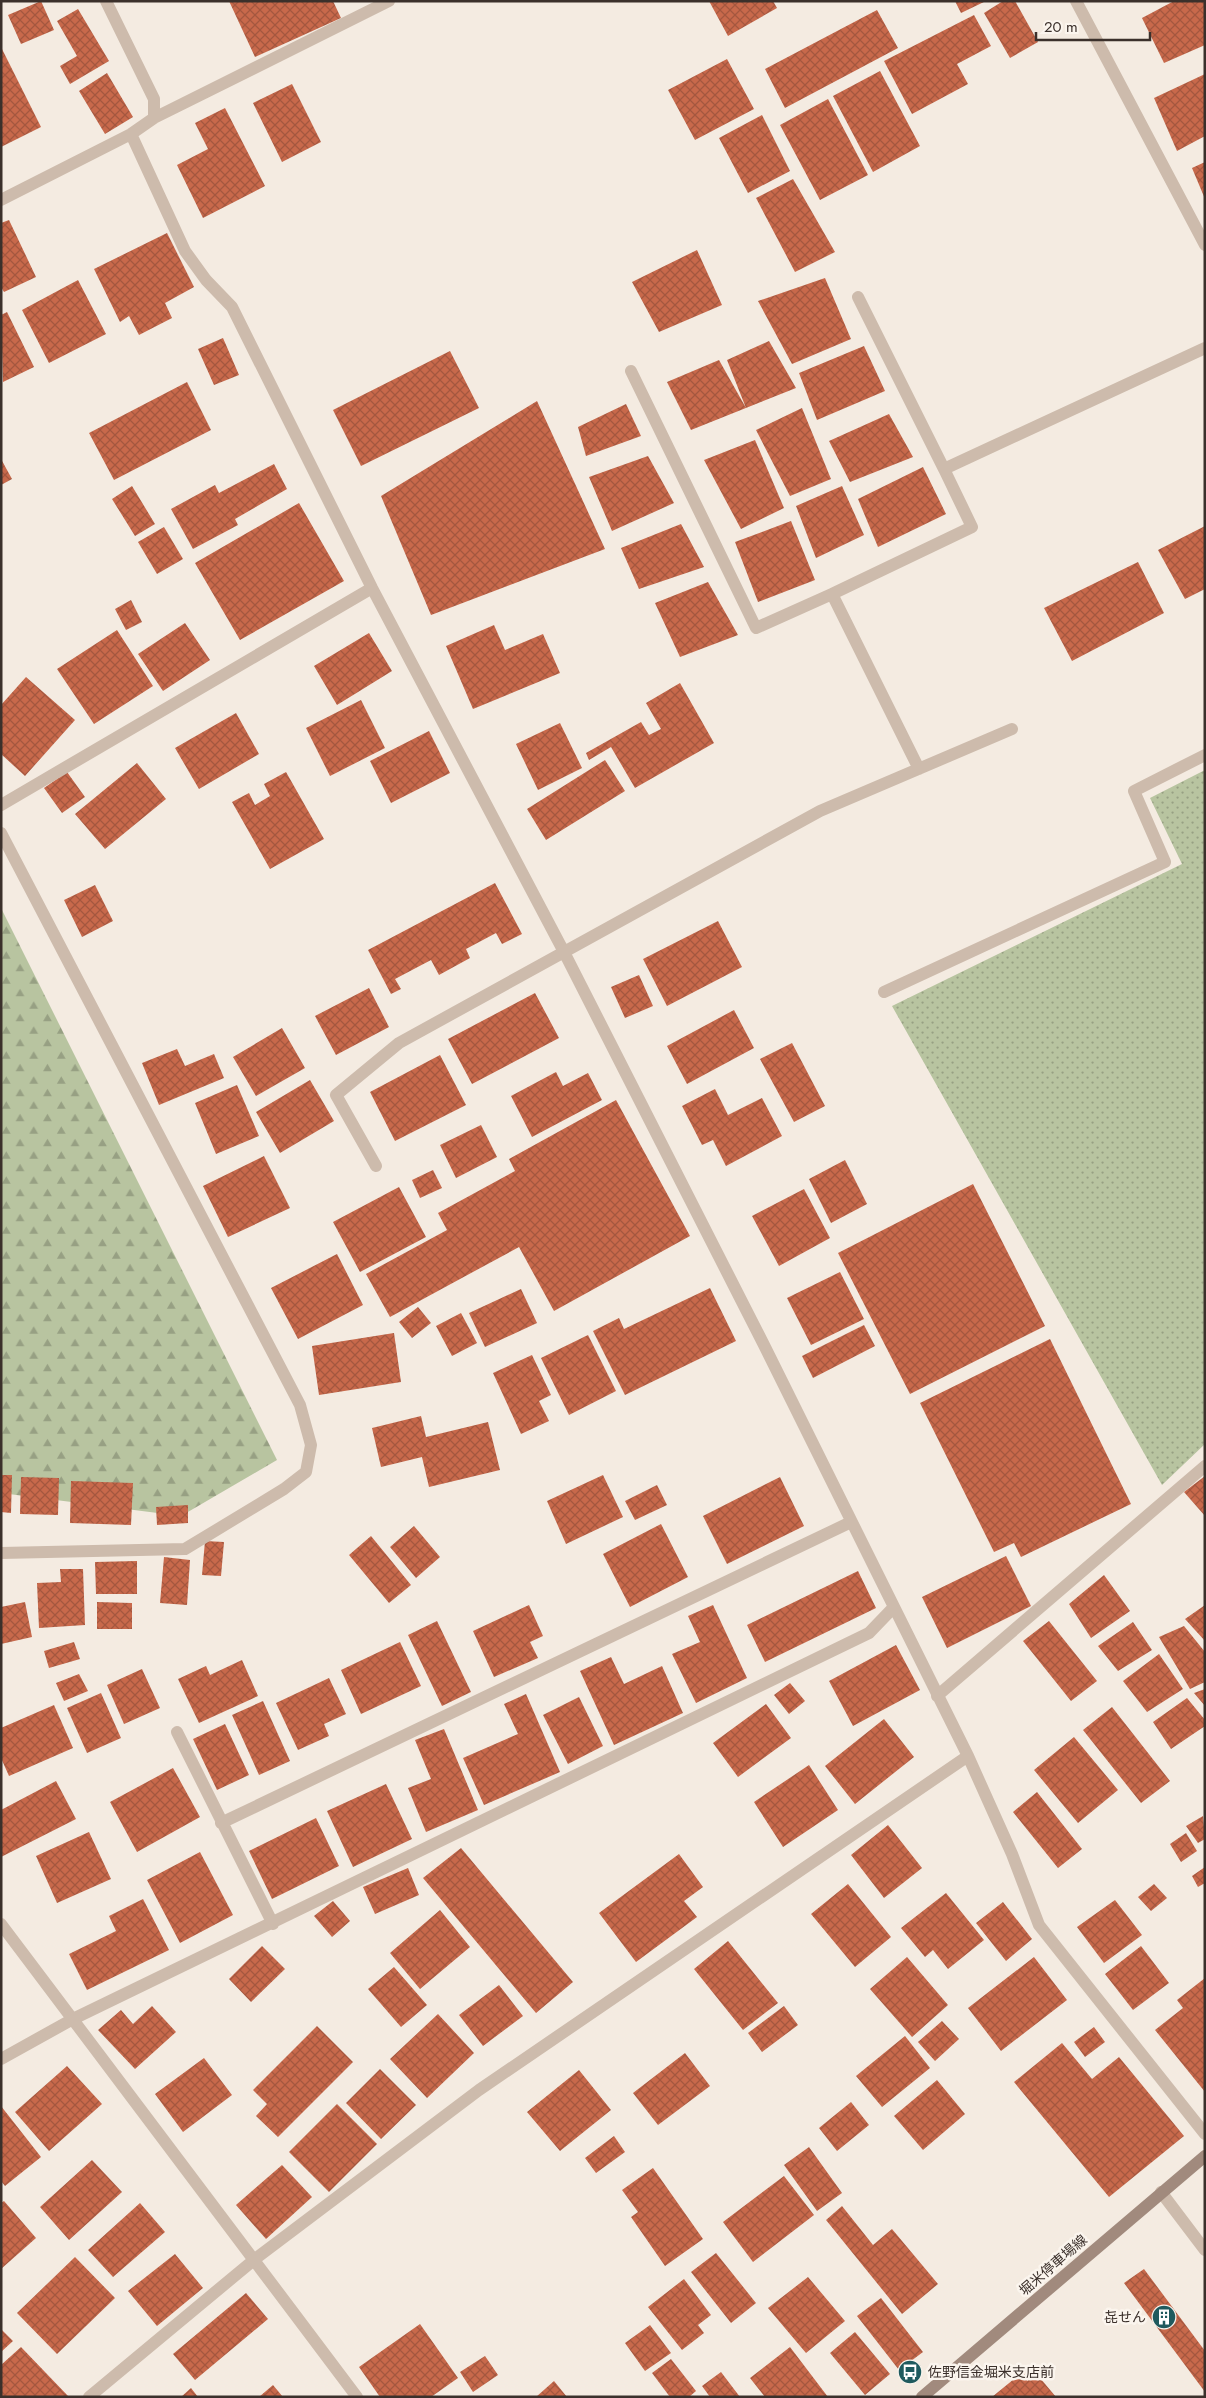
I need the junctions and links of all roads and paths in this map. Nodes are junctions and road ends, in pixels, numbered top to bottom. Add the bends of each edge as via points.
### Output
1 (106, 1) edge
2 (389, 1) edge
3 (1076, 1) edge
4 (154, 118) junction
5 (131, 134) junction
6 (1, 200) edge
7 (1205, 245) edge
8 (858, 297) dead end
9 (1205, 348) edge
10 (631, 370) dead end
11 (944, 469) junction
12 (372, 588) junction
13 (832, 594) junction
14 (1012, 729) dead end
15 (1205, 755) edge
16 (919, 769) junction
17 (1, 805) edge
18 (1, 833) edge
19 (564, 952) junction
20 (884, 992) dead end
21 (376, 1166) dead end
22 (1205, 1466) edge
23 (851, 1522) junction
24 (1, 1552) edge
25 (894, 1606) junction
26 (937, 1696) junction
27 (177, 1732) dead end
28 (968, 1756) junction
29 (221, 1823) junction
30 (1, 1924) edge
31 (272, 1924) junction
32 (73, 2019) junction
33 (1, 2058) edge
34 (1205, 2134) edge
35 (1205, 2156) edge
36 (1161, 2192) junction
37 (1205, 2250) edge
38 (255, 2259) junction
39 (89, 2397) edge
40 (358, 2397) edge
41 (922, 2397) edge

1 - 4 street via 154,99
2 - 4 street
3 - 7 street
4 - 5 street
5 - 6 street
5 - 12 street via 185,251 206,280 232,307
8 - 11 street
9 - 11 street
10 - 13 street via 756,628
11 - 13 street via 972,527
12 - 17 street
12 - 19 street
13 - 16 street
14 - 16 street
15 - 20 street via 1134,791 1165,862
16 - 19 street via 820,811
18 - 24 street via 300,1405 311,1445 306,1472 284,1489 185,1549
19 - 21 street via 399,1043 336,1095
19 - 23 street
22 - 26 street
23 - 25 street
23 - 29 street
25 - 26 street
25 - 31 street via 869,1633
26 - 28 street
27 - 29 street
28 - 34 street via 1012,1854 1039,1925
28 - 38 street via 479,2090
29 - 31 street
30 - 32 street
31 - 32 street
32 - 33 street
32 - 38 street
35 - 36 main road, 堀米停車場線
36 - 37 street
36 - 41 main road, 堀米停車場線
38 - 39 street
38 - 40 street

